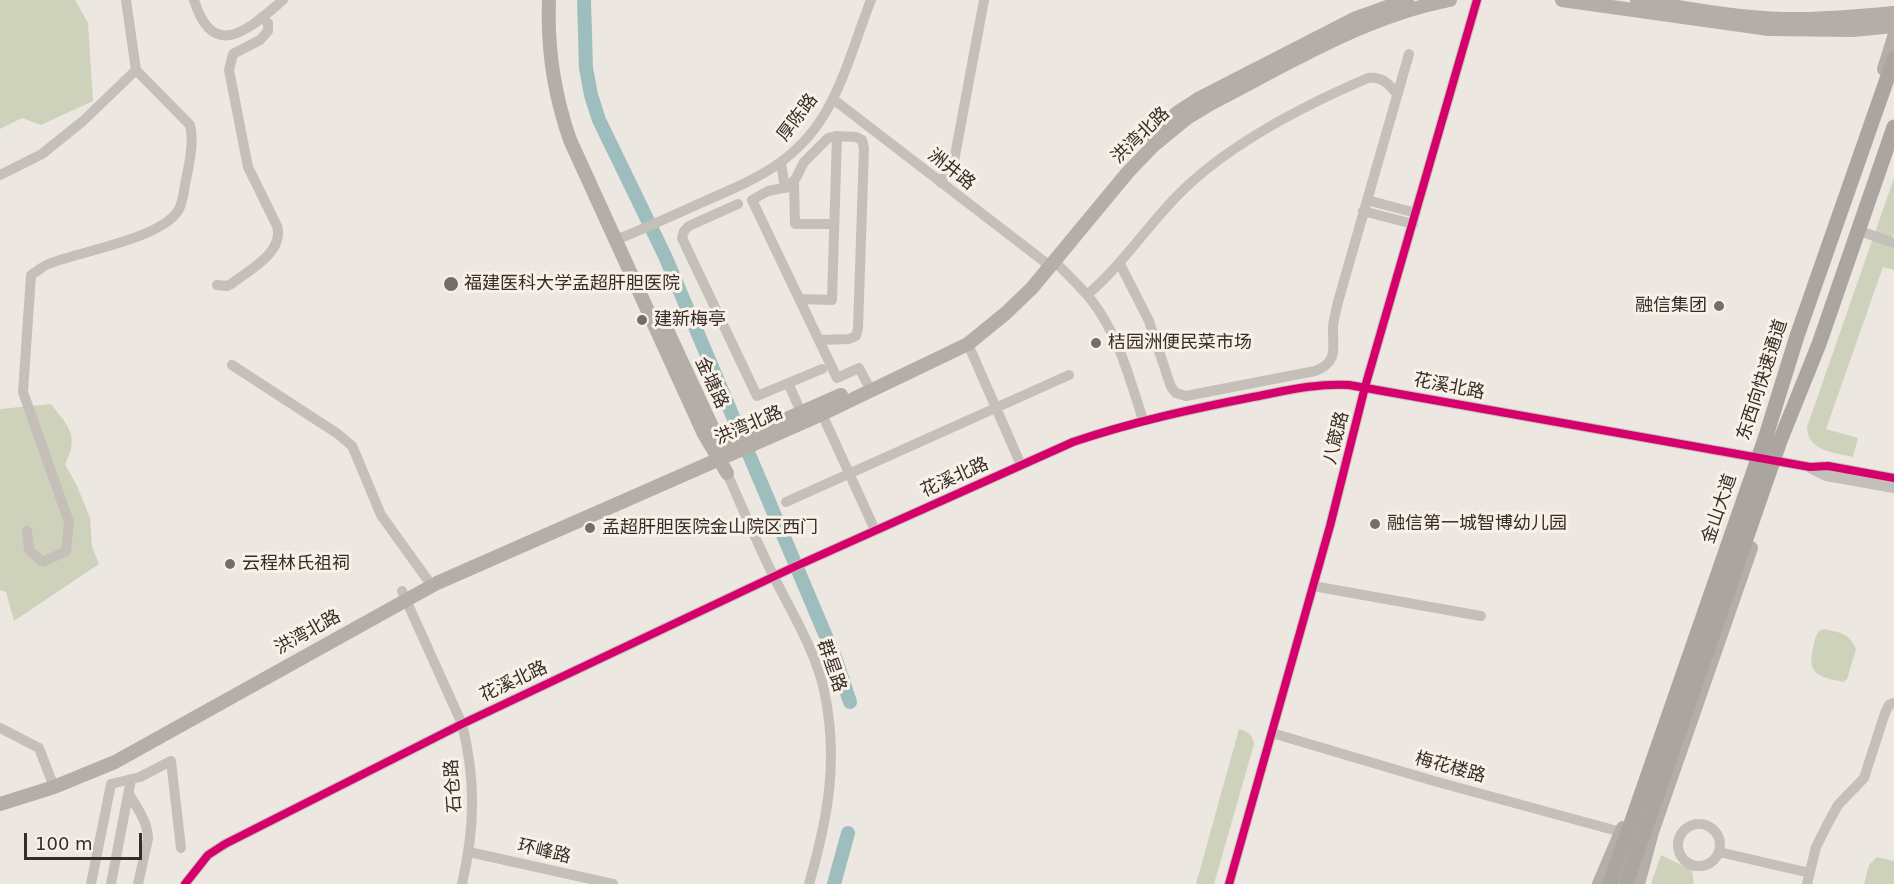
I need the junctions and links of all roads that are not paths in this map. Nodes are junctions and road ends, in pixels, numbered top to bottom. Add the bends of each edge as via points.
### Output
1 (126, 0) edge
2 (194, 0) edge
3 (283, 0) edge
4 (549, 0) edge
5 (557, 0) edge
6 (871, 0) edge
7 (984, 0) edge
8 (1407, 0) edge
9 (1450, 0) edge
10 (1477, 0) edge
11 (1562, 0) edge
12 (1637, 0) edge
13 (1601, 2) edge
14 (1894, 13) edge
15 (262, 17) junction
16 (1894, 26) edge
17 (1894, 37) edge
18 (1409, 54) dead end
19 (1894, 59) edge
20 (136, 70) junction
21 (1397, 94) junction
22 (833, 99) junction
23 (1894, 127) edge
24 (837, 136) junction
25 (1894, 140) edge
26 (782, 163) junction
27 (0, 175) edge
28 (940, 182) junction
29 (789, 185) junction
30 (738, 204) dead end
31 (1365, 205) junction
32 (1416, 213) junction
33 (834, 224) junction
34 (1413, 224) junction
35 (1857, 230) junction
36 (623, 237) junction
37 (1894, 243) edge
38 (1049, 263) junction
39 (1120, 264) junction
40 (217, 285) dead end
41 (1087, 295) junction
42 (800, 299) junction
43 (819, 340) junction
44 (968, 344) junction
45 (232, 365) dead end
46 (822, 369) dead end
47 (1069, 375) dead end
48 (788, 383) junction
49 (867, 383) junction
50 (1243, 385) junction
51 (1230, 387) junction
52 (1365, 387) junction
53 (1245, 399) junction
54 (1233, 401) junction
55 (995, 407) junction
56 (801, 412) junction
57 (822, 414) junction
58 (1143, 420) junction
59 (746, 442) junction
60 (718, 454) junction
61 (1754, 457) junction
62 (1779, 462) junction
63 (1021, 465) junction
64 (1810, 467) junction
65 (726, 472) joint
66 (849, 474) junction
67 (1894, 478) edge
68 (1894, 488) edge
69 (786, 502) dead end
70 (875, 530) junction
71 (27, 531) dead end
72 (773, 576) junction
73 (427, 579) junction
74 (1313, 586) junction
75 (404, 595) junction
76 (1481, 616) dead end
77 (1894, 703) edge
78 (462, 723) junction
79 (0, 728) edge
80 (1272, 733) junction
81 (131, 780) junction
82 (53, 784) junction
83 (129, 794) junction
84 (0, 796) edge
85 (0, 804) edge
86 (1621, 832) junction
87 (181, 848) dead end
88 (469, 852) junction
89 (1719, 852) junction
90 (1808, 879) edge
91 (91, 884) edge
92 (111, 884) edge
93 (138, 884) edge
94 (185, 884) edge
95 (462, 884) edge
96 (612, 884) edge
97 (809, 884) edge
98 (1229, 884) edge
99 (1599, 884) edge
100 (1610, 884) edge
101 (1626, 884) edge
102 (1638, 884) edge

1 - 20 street
2 - 15 street via 204,23 224,35 239,34
3 - 15 street
4 - 60 main road, 金塘路 via 553,77 570,140
5 - 36 main road, 金塘路 via 560,65 567,103 579,141
6 - 22 street, 厚陈路
7 - 28 street via 954,161
8 - 38 main road, 洪湾北路 via 1370,12 1183,108 1128,160
9 - 38 main road, 洪湾北路 via 1355,29 1187,118 1143,155
10 - 32 street, 八箴路
11 - 13 main road
12 - 14 main road via 1782,19
13 - 16 main road via 1769,29 1853,30
15 - 40 street via 268,23 268,31 260,40 233,54 229,70 248,167 279,236 266,258 231,284
17 - 61 main road, 金山大道
18 - 21 street
19 - 100 highway, 东西向快速通道, bridge
20 - 27 street via 83,122 42,154
20 - 71 street via 192,131 180,209 170,220 140,235 50,263 31,275 22,392 69,522 66,551 43,562 29,550
21 - 31 street
21 - 39 street via 1381,79 1368,78 1257,134 1190,183
22 - 26 street, 厚陈路 via 805,141
22 - 28 street, 洲井路
23 - 101 highway, 东西向快速通道, bridge
24 - 29 street via 824,141
24 - 33 street
24 - 43 street via 859,138 864,144 858,329 853,338
25 - 35 main road
26 - 29 street
26 - 36 street, 厚陈路 via 745,184
28 - 38 street, 洲井路
29 - 33 street via 795,224
29 - 42 street via 752,200
30 - 48 street via 689,226 682,242 757,396
31 - 32 street
31 - 34 street
31 - 50 street via 1336,310 1334,351 1329,363 1316,371
32 - 34 street, 八箴路
33 - 42 street via 832,300
34 - 52 street, 八箴路
35 - 37 street
35 - 62 main road
36 - 60 main road, 金塘路 via 714,431
38 - 41 street, 洲井路
38 - 44 main road, 洪湾北路 via 1032,288
38 - 49 main road, 洪湾北路 via 970,332
39 - 41 street
39 - 51 street via 1152,327 1173,390 1186,396
41 - 58 street, 洲井路 via 1120,350
42 - 43 street
43 - 49 street via 837,378 859,368
44 - 55 street
44 - 57 main road, 洪湾北路
45 - 73 street via 352,446 381,515
46 - 48 street
47 - 55 street
48 - 56 street
49 - 56 main road, 洪湾北路
50 - 51 street
50 - 53 street
51 - 54 street
52 - 53 street, 花溪北路 via 1316,385
52 - 61 street, 花溪北路
52 - 74 street, 八箴路
53 - 54 street, 花溪北路
54 - 58 street, 花溪北路
55 - 63 street
55 - 66 street
56 - 59 main road, 洪湾北路
57 - 59 main road, 洪湾北路
57 - 66 street
58 - 63 street, 花溪北路 via 1073,441
59 - 60 main road, 洪湾北路
60 - 65 main road, 金塘路
60 - 73 main road, 洪湾北路
60 - 75 main road, 洪湾北路
61 - 62 street, 花溪北路
61 - 86 main road, 金山大道
62 - 64 street, 花溪北路
62 - 102 main road via 1652,832
63 - 70 street, 花溪北路
64 - 67 street via 1828,466
64 - 68 street via 1826,476
65 - 72 street, 群星路
66 - 69 street
66 - 70 street
70 - 72 street, 花溪北路
72 - 78 street, 花溪北路
72 - 97 street, 群星路 via 820,675 829,722 830,795
73 - 75 main road, 洪湾北路
74 - 76 street
74 - 80 street, 八箴路
75 - 78 street, 石仓路
75 - 82 main road, 洪湾北路 via 115,762
77 - 90 street via 1885,712 1864,778 1838,806 1816,847
78 - 88 street, 石仓路 via 470,759
78 - 94 street, 花溪北路 via 217,849
79 - 82 street via 39,748
80 - 86 street, 梅花楼路
80 - 98 street, 八箴路
81 - 83 street
81 - 87 street via 171,761
81 - 91 street via 111,784
82 - 84 main road, 洪湾北路
82 - 85 main road, 洪湾北路
83 - 92 street
83 - 93 street via 148,831
86 - 99 main road, 金山大道
88 - 95 street, 石仓路
88 - 96 street, 环峰路
89 - 89 street via 1718,836 1709,826 1696,823 1681,835 1678,852 1691,864 1706,864
89 - 90 street

